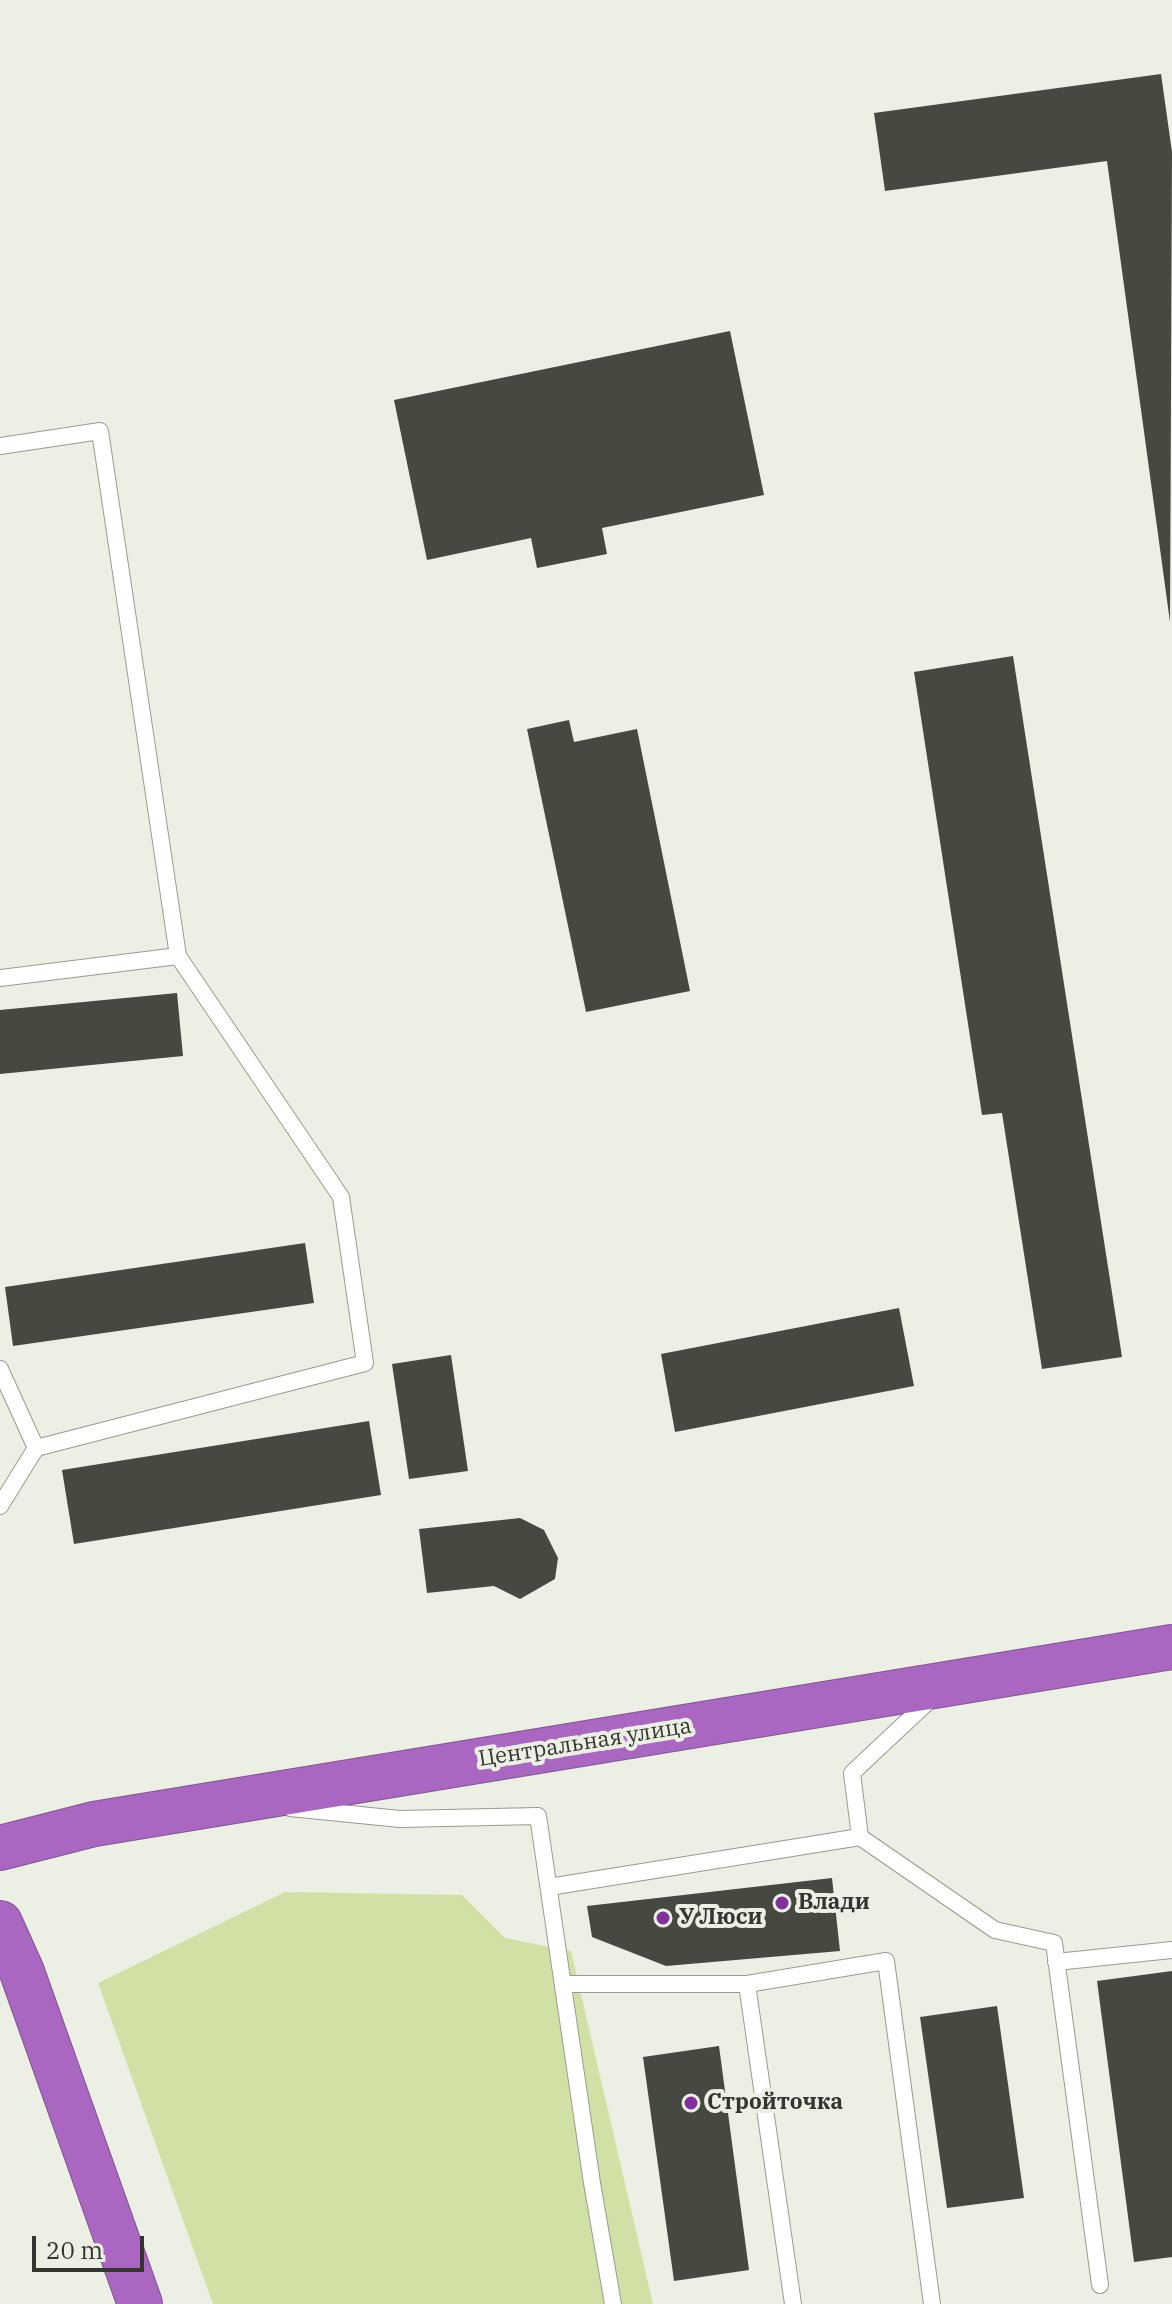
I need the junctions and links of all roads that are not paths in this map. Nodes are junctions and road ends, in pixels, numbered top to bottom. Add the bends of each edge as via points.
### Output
1 (0, 446) edge
2 (178, 956) junction
3 (0, 978) edge
4 (0, 1369) edge
5 (36, 1448) junction
6 (0, 1506) edge
7 (1172, 1647) edge
8 (947, 1684) junction
9 (225, 1802) junction
10 (860, 1837) junction
11 (0, 1848) edge
12 (549, 1887) junction
13 (0, 1923) edge
14 (1172, 1950) edge
15 (1056, 1962) junction
16 (565, 1984) junction
17 (747, 1984) junction
18 (1100, 2285) dead end
19 (140, 2304) edge
20 (613, 2304) edge
21 (793, 2304) edge
22 (932, 2304) edge

1 - 2 lane via 100,431
2 - 3 lane
2 - 5 lane via 341,1197 365,1363
4 - 5 lane
5 - 6 lane
7 - 8 highway, Центральная улица
8 - 9 highway, Центральная улица
8 - 10 lane via 852,1773
9 - 11 highway, Центральная улица via 94,1824
9 - 12 lane via 400,1819 538,1816
10 - 12 lane
10 - 15 lane via 995,1930 1054,1943
12 - 16 lane
13 - 19 highway
14 - 15 lane
15 - 18 lane
16 - 17 lane
16 - 20 lane
17 - 21 lane
17 - 22 lane via 886,1961

